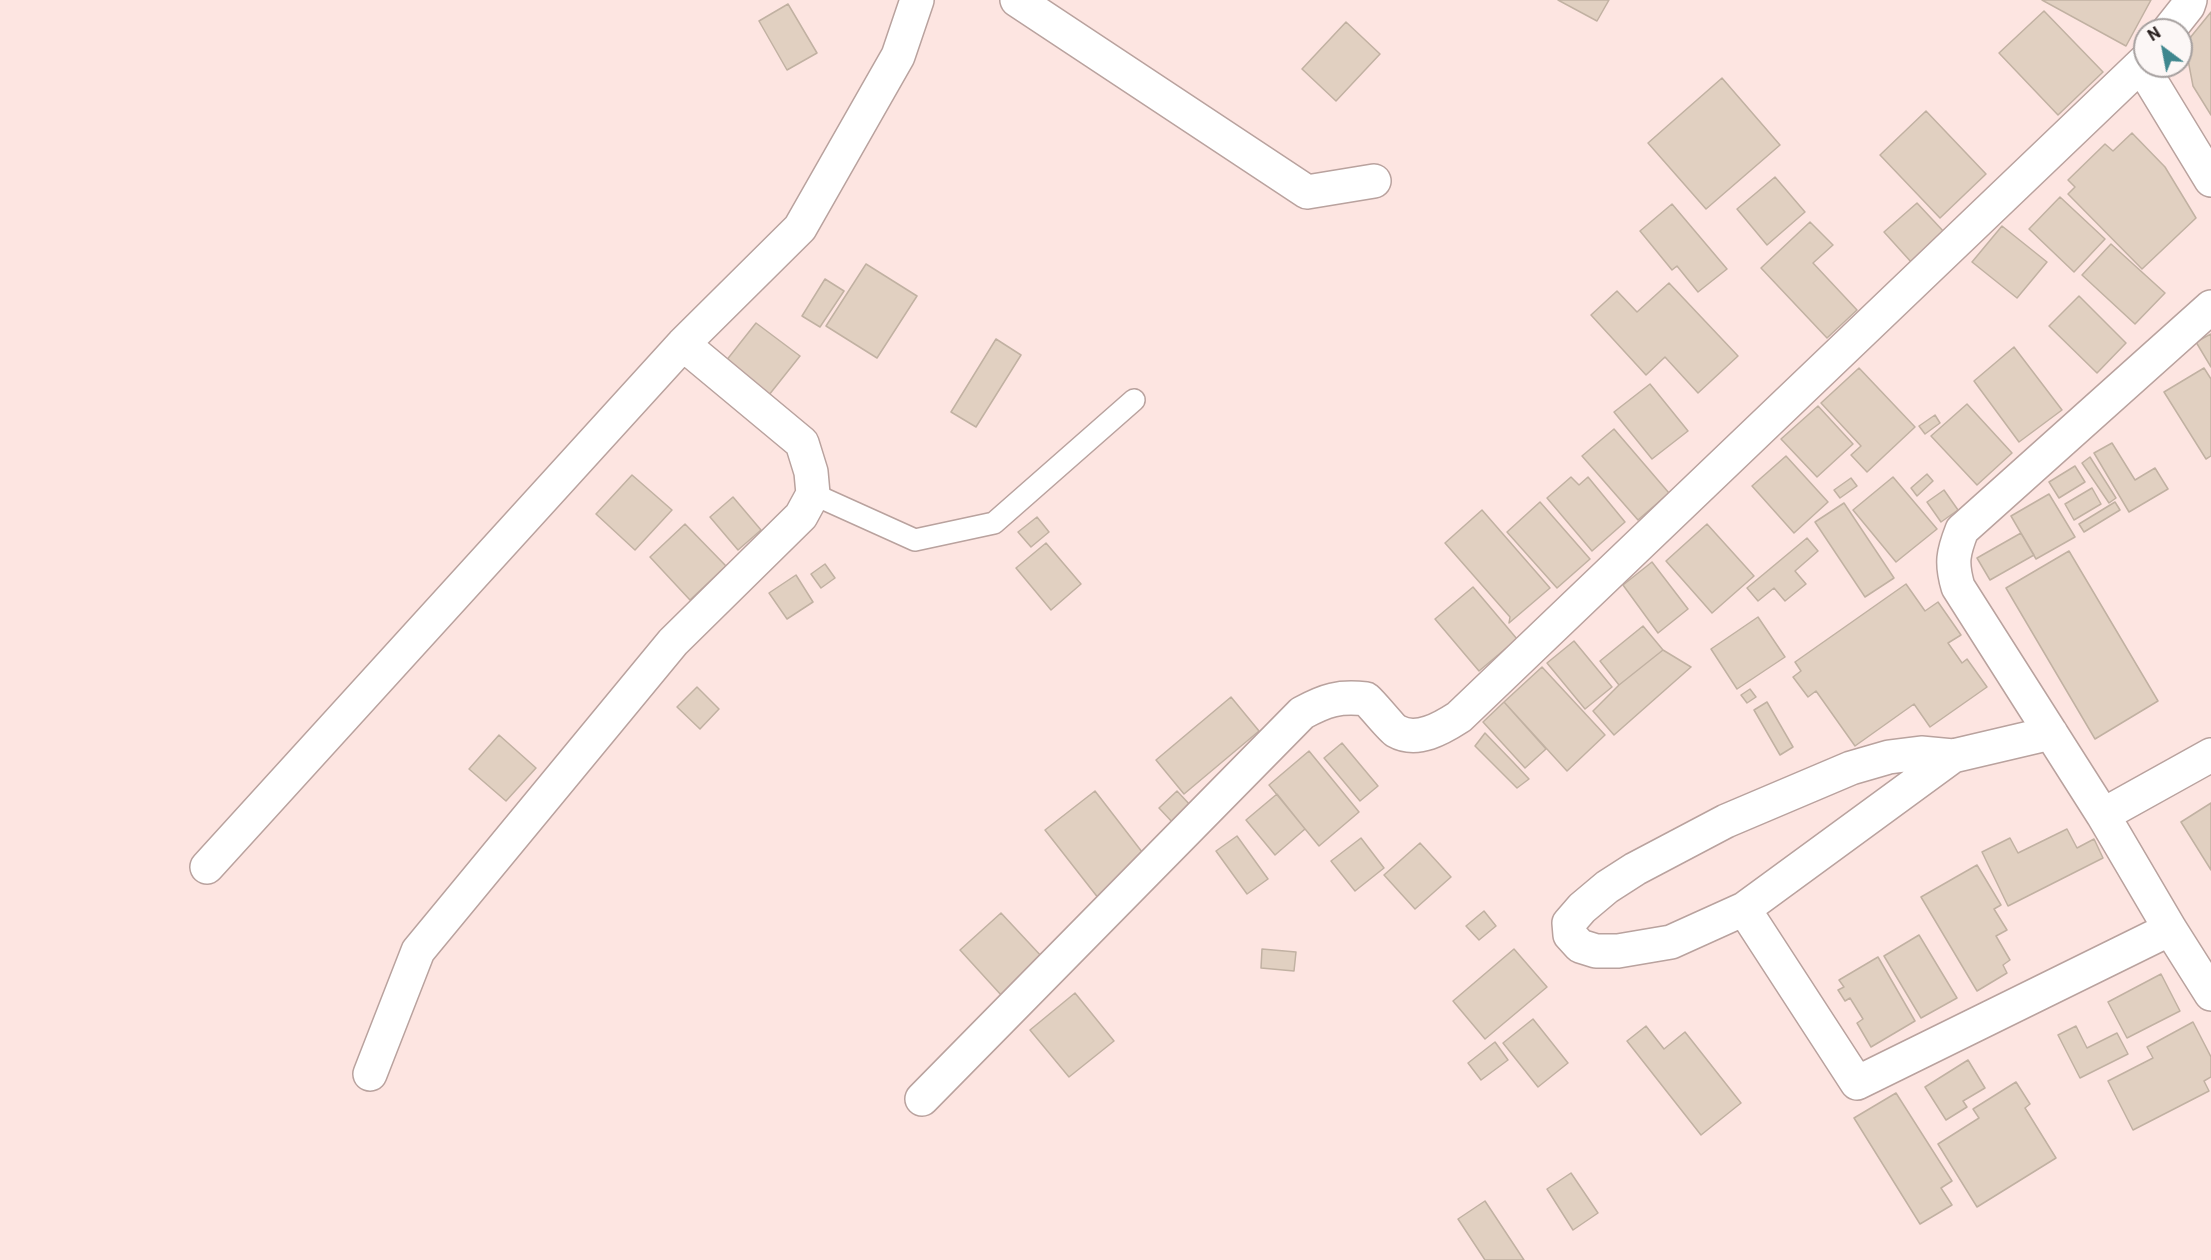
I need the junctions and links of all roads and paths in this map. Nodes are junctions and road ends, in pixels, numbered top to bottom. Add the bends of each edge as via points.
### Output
1 (917, 0) edge
2 (1017, 0) edge
3 (2190, 0) edge
4 (2178, 18) edge
5 (2133, 73) edge
6 (2152, 78) edge
7 (2209, 173) edge
8 (1374, 182) dead end
9 (2211, 307) edge
10 (682, 344) junction
11 (1134, 400) dead end
12 (813, 494) junction
13 (2051, 733) junction
14 (2211, 755) edge
15 (1953, 756) junction
16 (2103, 815) junction
17 (207, 867) dead end
18 (1744, 909) junction
19 (2170, 929) junction
20 (2211, 993) edge
21 (370, 1074) dead end
22 (922, 1099) dead end

1 - 10 street via 898,56 800,228
2 - 8 street via 1307,192
3 - 4 street
5 - 22 street via 1459,717 1436,732 1414,735 1396,730 1366,699 1346,697 1322,702 1302,713
6 - 7 street
9 - 13 street via 1975,517 1962,530 1955,548 1953,567 1958,587
10 - 12 street via 802,443
10 - 17 street
11 - 12 lane via 994,524 915,540
12 - 21 street via 801,516 673,642 418,951
13 - 15 street
13 - 16 street
14 - 16 street
15 - 18 street
15 - 18 street via 1921,753 1889,757 1851,768 1726,821 1606,887 1569,923 1570,935 1580,946 1596,951 1645,948 1671,942
16 - 19 street
18 - 19 street via 1857,1083
19 - 20 street

